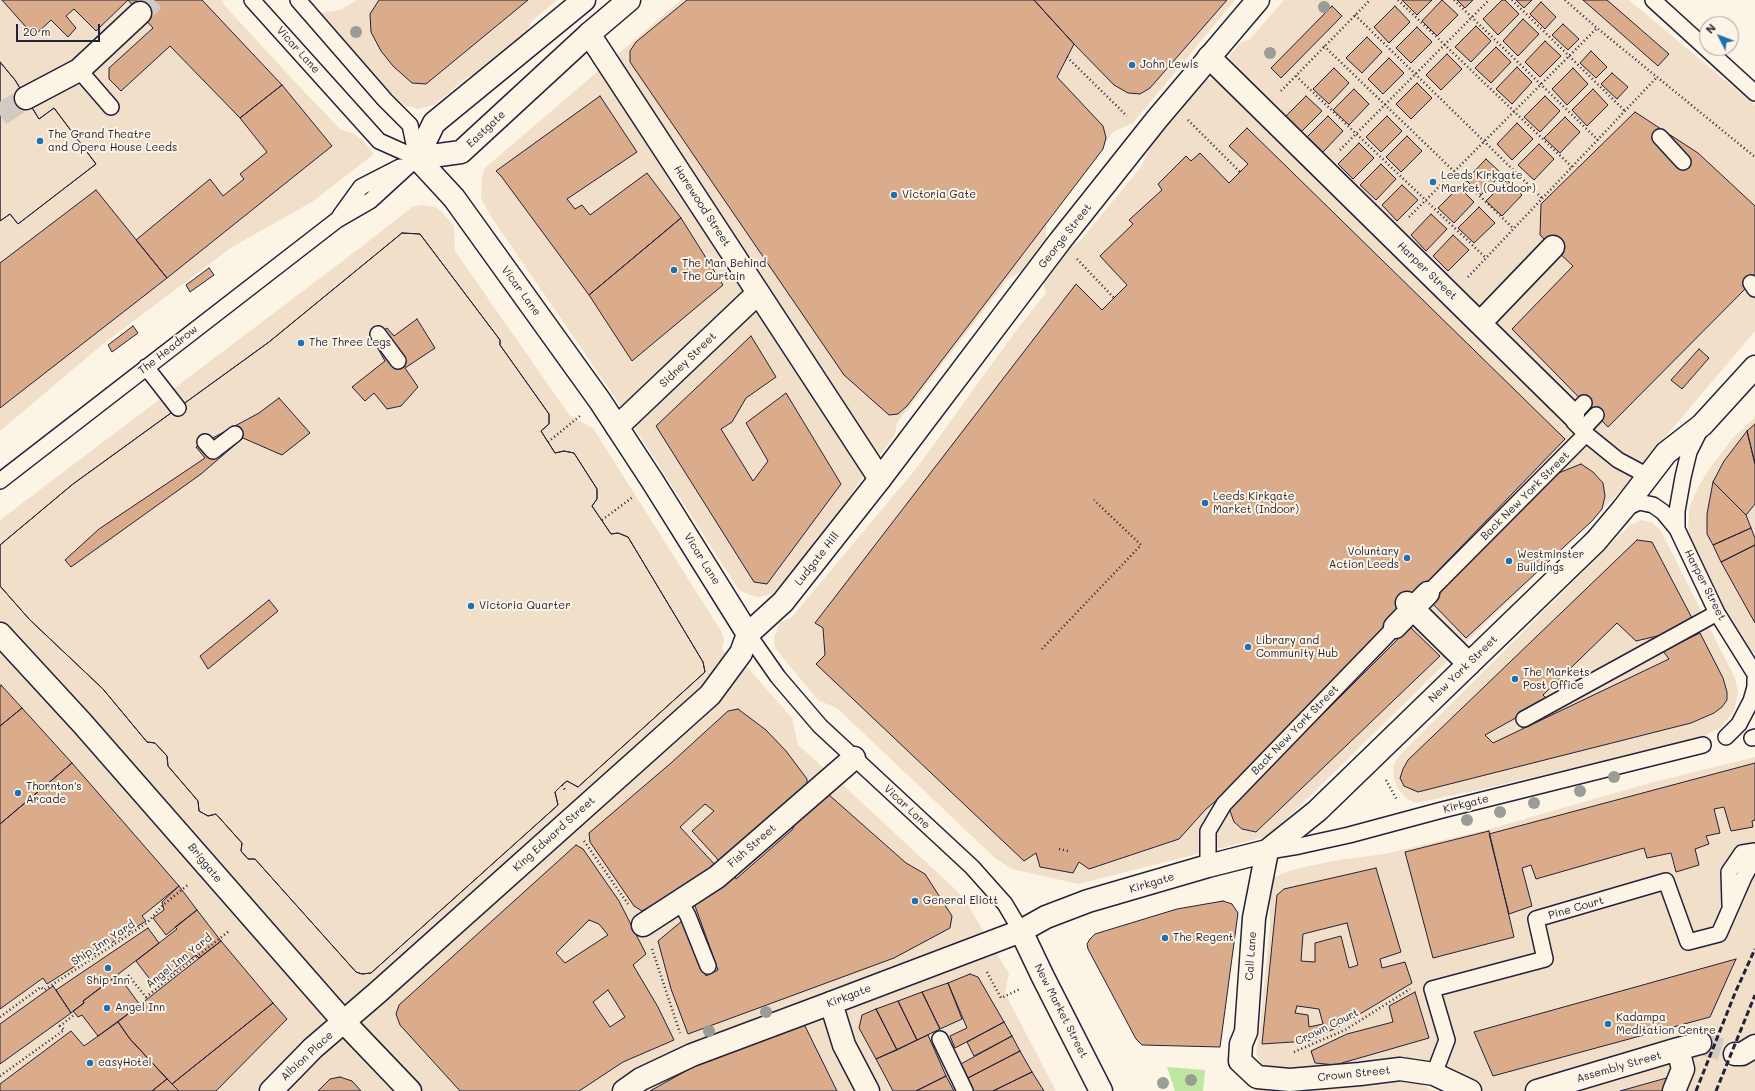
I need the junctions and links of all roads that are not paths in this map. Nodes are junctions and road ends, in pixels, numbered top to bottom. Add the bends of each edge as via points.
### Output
1 (252, 0) edge
2 (298, 0) edge
3 (584, 0) edge
4 (629, 0) edge
5 (1258, 0) edge
6 (1653, 0) edge
7 (140, 13) tunnel mouth
8 (589, 34) junction
9 (1209, 57) junction
10 (79, 70) junction
11 (1755, 93) edge
12 (26, 98) tunnel mouth
13 (111, 107) dead end
14 (1660, 138) dead end
15 (417, 158) junction
16 (1683, 162) dead end
17 (1553, 247) dead end
18 (758, 293) junction
19 (1480, 323) junction
20 (378, 334) dead end
21 (398, 361) dead end
22 (1755, 367) edge
23 (146, 368) junction
24 (178, 408) dead end
25 (1596, 416) dead end
26 (1581, 421) junction
27 (1702, 425) junction
28 (617, 427) junction
29 (235, 434) dead end
30 (205, 442) dead end
31 (1648, 476) junction
32 (880, 479) junction
33 (0, 481) edge
34 (1623, 509) junction
35 (1677, 529) junction
36 (1416, 601) junction
37 (1717, 613) junction
38 (1395, 626) joint
39 (0, 634) edge
40 (748, 634) junction
41 (1469, 664) junction
42 (1755, 674) edge
43 (1755, 679) edge
44 (1524, 719) dead end
45 (1726, 737) dead end
46 (1703, 745) dead end
47 (854, 758) junction
48 (1267, 851) junction
49 (1755, 851) edge
50 (1755, 856) edge
51 (1208, 866) junction
52 (680, 901) junction
53 (1730, 910) junction
54 (642, 925) road end
55 (1021, 931) junction
56 (708, 966) dead end
57 (832, 1003) junction
58 (344, 1022) junction
59 (940, 1039) dead end
60 (1700, 1043) tunnel mouth
61 (1678, 1050) junction
62 (1240, 1061) joint
63 (1434, 1074) junction
64 (271, 1091) edge
65 (410, 1091) edge
66 (624, 1091) edge
67 (868, 1091) edge
68 (965, 1091) edge
69 (1101, 1091) edge
70 (1470, 1091) edge
71 (1537, 1091) edge
72 (1674, 1091) edge

1 - 15 lane, Vicar Lane via 379,141
2 - 15 lane via 385,100 410,124
3 - 15 street via 434,123
4 - 8 street, Eastgate
5 - 9 street, George Street
6 - 11 lane
7 - 10 street
8 - 15 street, Eastgate via 461,152
8 - 18 street, Harewood Street
9 - 19 street, Harper Street
9 - 32 street, George Street via 1060,241
10 - 12 street
10 - 13 lane
14 - 16 lane
15 - 23 lane, The Headrow via 370,201 337,220
15 - 28 street, Vicar Lane via 454,198
17 - 19 street
18 - 28 street, Sidney Street
18 - 32 street, Harewood Street
19 - 26 street, Harper Street
20 - 21 lane
22 - 27 street, New York Street
23 - 24 lane
23 - 33 lane, The Headrow
25 - 26 lane, Back New York Street
26 - 31 lane, Harper Street via 1618,460
26 - 36 lane, Back New York Street
27 - 31 street, New York Street via 1666,453
27 - 35 lane, Harper Street via 1689,452 1677,511
28 - 40 street, Vicar Lane
29 - 30 lane via 213,451
31 - 34 street, New York Street
32 - 40 street, Ludgate Hill via 783,602
34 - 35 lane via 1639,502 1654,505
34 - 41 street, New York Street via 1596,541
35 - 37 lane, Harper Street
36 - 38 street, Back New York Street
36 - 41 street
37 - 42 lane, Harper Street
37 - 44 lane
38 - 51 lane, Back New York Street via 1224,804 1208,831
39 - 58 street, Briggate via 87,728
40 - 47 lane, Vicar Lane via 778,676 820,726
40 - 58 street, King Edward Street via 741,653 710,695
41 - 48 street, New York Street via 1317,811
43 - 45 lane via 1755,687 1746,712 1739,724
46 - 48 lane, Kirkgate via 1349,835
47 - 52 street, Fish Street via 717,877
47 - 55 lane, Vicar Lane via 972,867 1005,904
48 - 51 street, Kirkgate
48 - 62 street, Call Lane via 1254,918 1246,1032 1241,1044
49 - 53 lane, Pine Court via 1742,853 1729,872
50 - 53 lane, Pine Court
51 - 55 street, Kirkgate via 1088,901 1046,916
52 - 54 street, Fish Street
52 - 56 lane
53 - 63 lane, Pine Court via 1719,934 1688,942 1666,881 1536,920 1545,959 1432,989 1447,1040
55 - 57 street, Kirkgate
55 - 69 street, New Market Street
57 - 66 street, Kirkgate via 692,1054 641,1079
57 - 67 street via 844,1045
58 - 64 street, Albion Place via 313,1048
58 - 65 street, Briggate
59 - 68 lane
60 - 61 street, Assembly Street
61 - 71 street, Assembly Street
61 - 72 street via 1683,1069
62 - 63 street, Crown Street via 1257,1077 1290,1080 1400,1069
63 - 70 street, Crown Street

